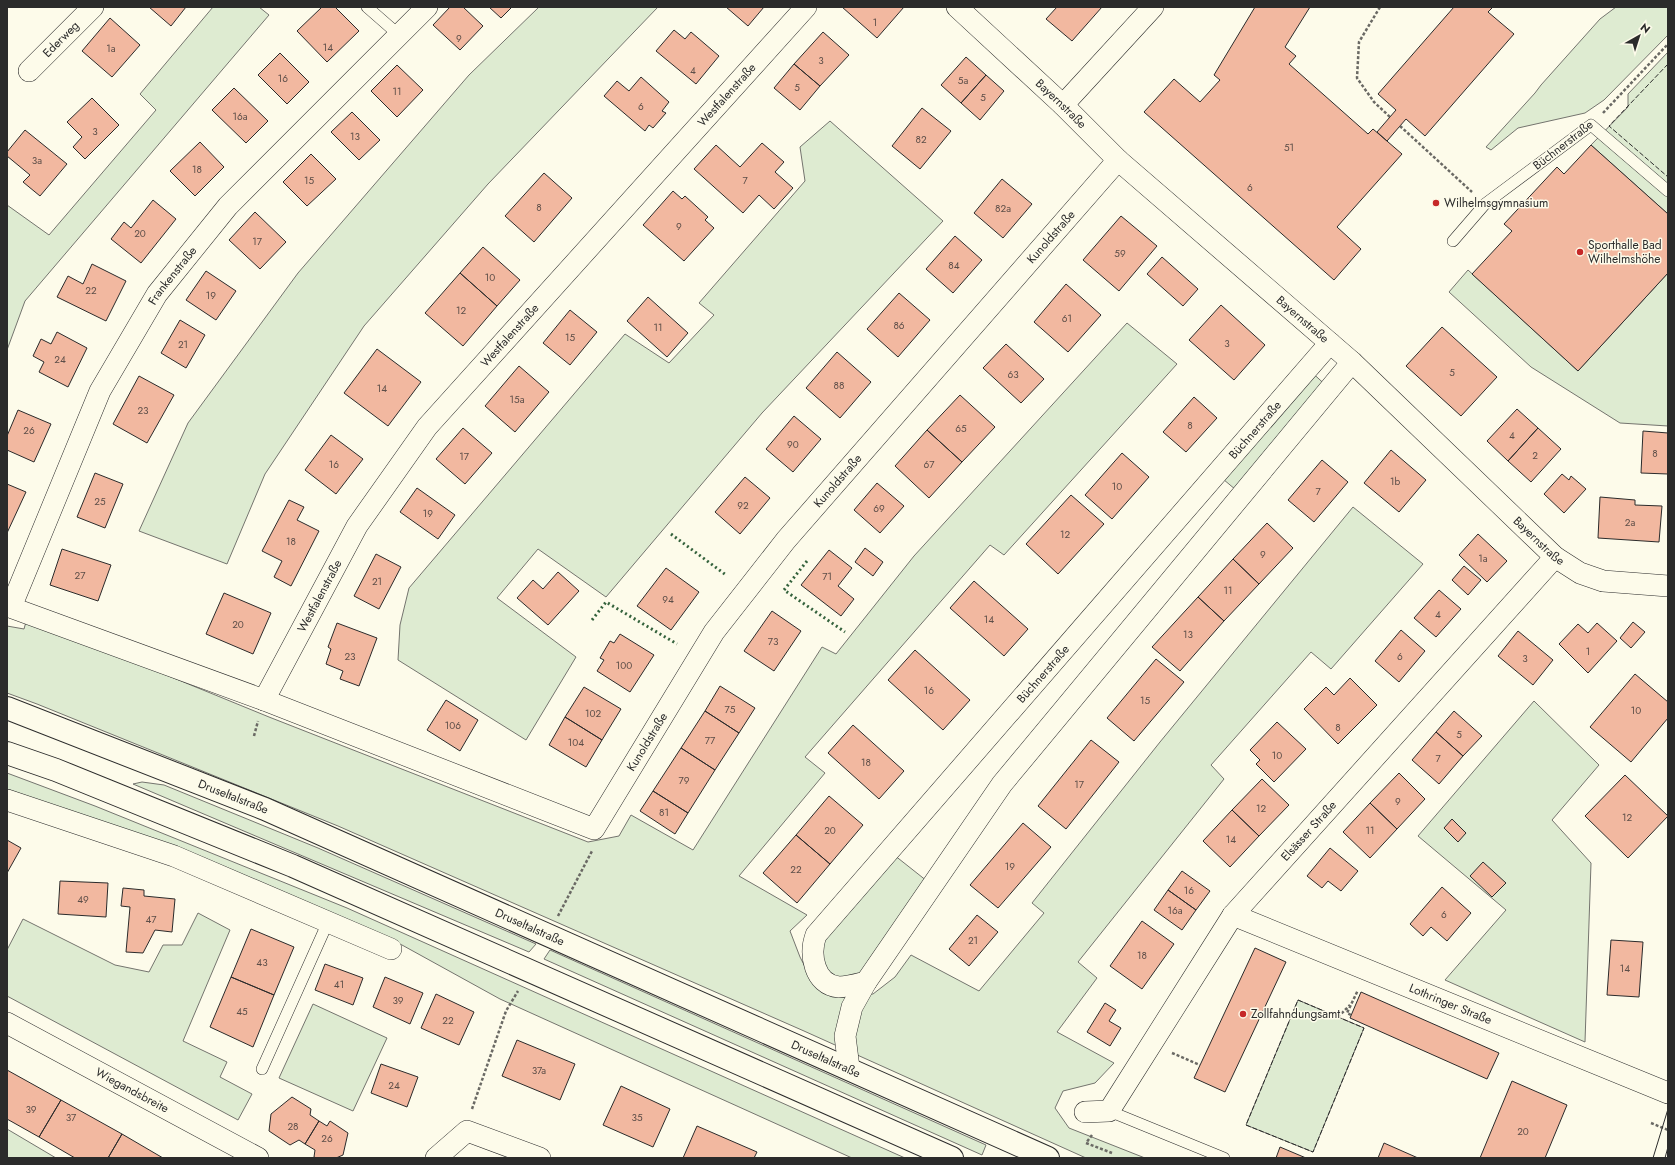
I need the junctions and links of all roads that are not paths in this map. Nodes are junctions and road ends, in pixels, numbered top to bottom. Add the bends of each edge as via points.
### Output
1 (93, 7) edge
2 (367, 7) edge
3 (427, 7) edge
4 (806, 7) edge
5 (957, 7) edge
6 (1153, 7) edge
7 (398, 35) junction
8 (29, 70) dead end
9 (1064, 105) junction
10 (1118, 160) junction
11 (1668, 191) edge
12 (1453, 241) dead end
13 (1330, 343) junction
14 (1352, 362) junction
15 (1555, 557) junction
16 (1668, 586) edge
17 (9, 607) edge
18 (264, 700) junction
19 (7, 708) edge
20 (7, 753) edge
21 (7, 800) edge
22 (1232, 914) junction
23 (328, 922) junction
24 (391, 949) dead end
25 (866, 982) junction
26 (7, 1023) edge
27 (849, 1068) junction
28 (262, 1069) dead end
29 (1668, 1093) edge
30 (1109, 1111) junction
31 (1085, 1112) dead end
32 (1018, 1152) edge
33 (236, 1153) edge
34 (258, 1158) edge
35 (436, 1158) edge
36 (540, 1158) edge
37 (952, 1158) edge
38 (1048, 1158) edge
39 (1224, 1158) edge

1 - 8 street, Ederweg
2 - 7 lane
3 - 7 street, Frankenstraße
4 - 18 street, Westfalenstraße via 427,427 357,526
5 - 9 street, Bayernstraße
6 - 9 street
7 - 17 street, Frankenstraße via 228,206 157,294 100,391
9 - 10 street, Bayernstraße
10 - 13 street, Bayernstraße
10 - 18 street, Kunoldstraße via 776,552 714,632 594,829
11 - 12 lane, Büchnerstraße via 1592,125 1485,204
13 - 14 street, Bayernstraße
13 - 25 street, Büchnerstraße via 816,935 812,945 814,963 819,975 828,984 839,987
14 - 15 street, Bayernstraße
14 - 25 street via 1002,784
15 - 16 street, Bayernstraße via 1580,573 1603,581
15 - 22 street, Elsässer Straße
17 - 18 street
19 - 27 main road, Druseltalstraße via 265,809
20 - 37 main road via 56,770 307,872
21 - 23 street via 174,856
22 - 29 street, Lothringer Straße
22 - 30 street, Elsässer Straße
23 - 24 street
23 - 28 lane
25 - 27 street via 852,1007 845,1036
26 - 33 street, Wiegandsbreite
27 - 32 main road, Druseltalstraße
30 - 31 street
30 - 39 lane
32 - 38 main road, Druseltalstraße
33 - 34 street, Wiegandsbreite
35 - 36 street via 467,1131

